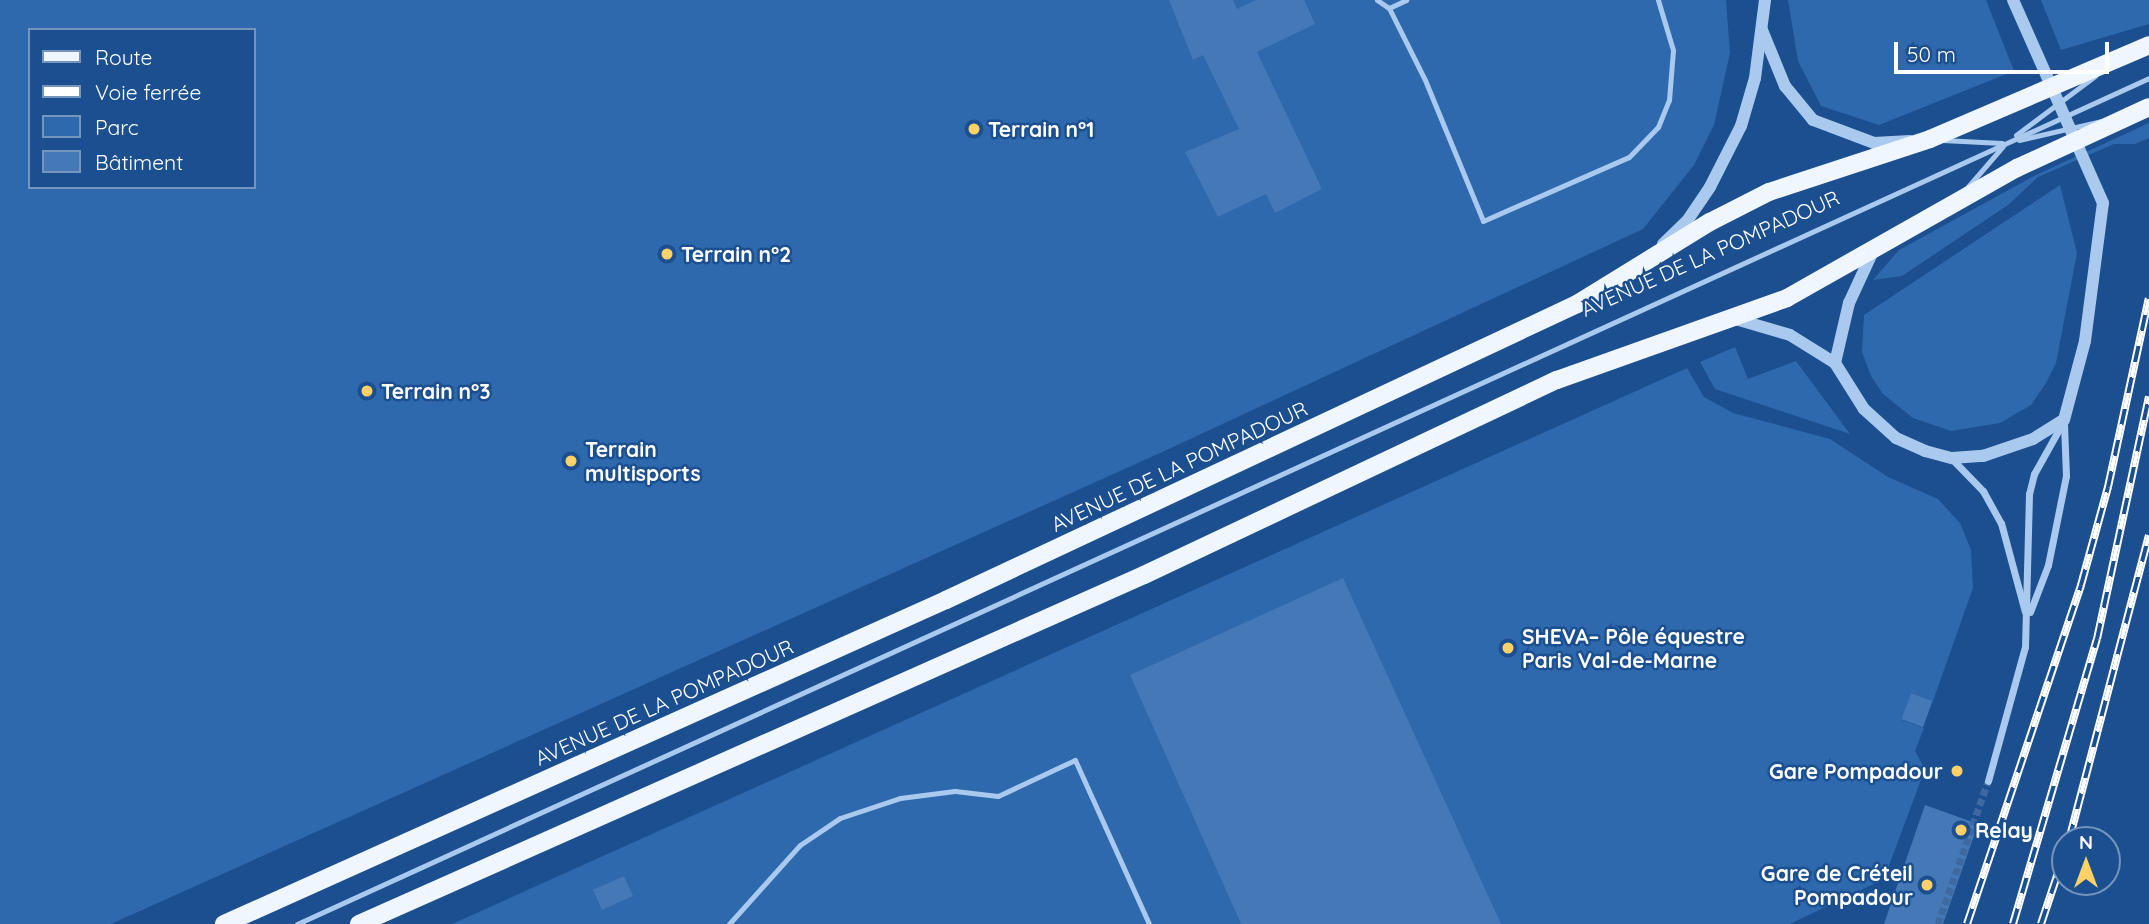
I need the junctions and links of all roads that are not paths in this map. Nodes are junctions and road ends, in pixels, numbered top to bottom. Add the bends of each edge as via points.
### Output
1 (1377, 0) edge
2 (1406, 0) edge
3 (1658, 0) edge
4 (1765, 0) edge
5 (2013, 0) edge
6 (1390, 8) junction
7 (1762, 30) junction
8 (2149, 45) edge
9 (2117, 60) junction
10 (2149, 78) edge
11 (2144, 110) edge
12 (1930, 139) junction
13 (2005, 143) junction
14 (1951, 206) junction
15 (1873, 251) junction
16 (1639, 266) junction
17 (1732, 318) junction
18 (1835, 363) junction
19 (2064, 420) junction
20 (1952, 458) junction
21 (2027, 620) junction
22 (1988, 781) tunnel mouth
23 (224, 924) edge
24 (297, 924) edge
25 (359, 924) edge
26 (729, 924) edge
27 (1149, 924) edge

1 - 6 lane
2 - 6 lane
3 - 6 lane via 1674,50 1669,100 1658,127 1629,157 1483,221
4 - 7 street
5 - 19 street via 2103,203 2085,341
7 - 12 street via 1785,86 1813,120 1874,144
7 - 16 street via 1741,126 1710,187 1687,221
8 - 9 main road, AVENUE DE LA POMPADOUR
9 - 12 main road, AVENUE DE LA POMPADOUR
9 - 13 lane
10 - 13 lane, AVENUE DE LA POMPADOUR
11 - 13 lane
11 - 14 main road via 2017,168
12 - 13 lane
12 - 16 main road, AVENUE DE LA POMPADOUR via 1769,192
13 - 14 lane
13 - 24 lane, AVENUE DE LA POMPADOUR
14 - 15 main road
15 - 17 main road via 1787,298
15 - 18 street via 1849,303
16 - 23 main road, AVENUE DE LA POMPADOUR via 1577,304 958,594
17 - 18 street via 1790,335
17 - 25 main road via 1557,380 1131,580
18 - 20 street via 1864,409 1896,438
19 - 20 street via 2005,450
19 - 21 street via 2066,476 2048,565
19 - 21 street via 2034,474 2029,494
20 - 21 street via 1983,491 2001,523
21 - 22 street via 2025,647
26 - 27 lane via 800,845 840,818 900,798 955,791 998,796 1075,760

